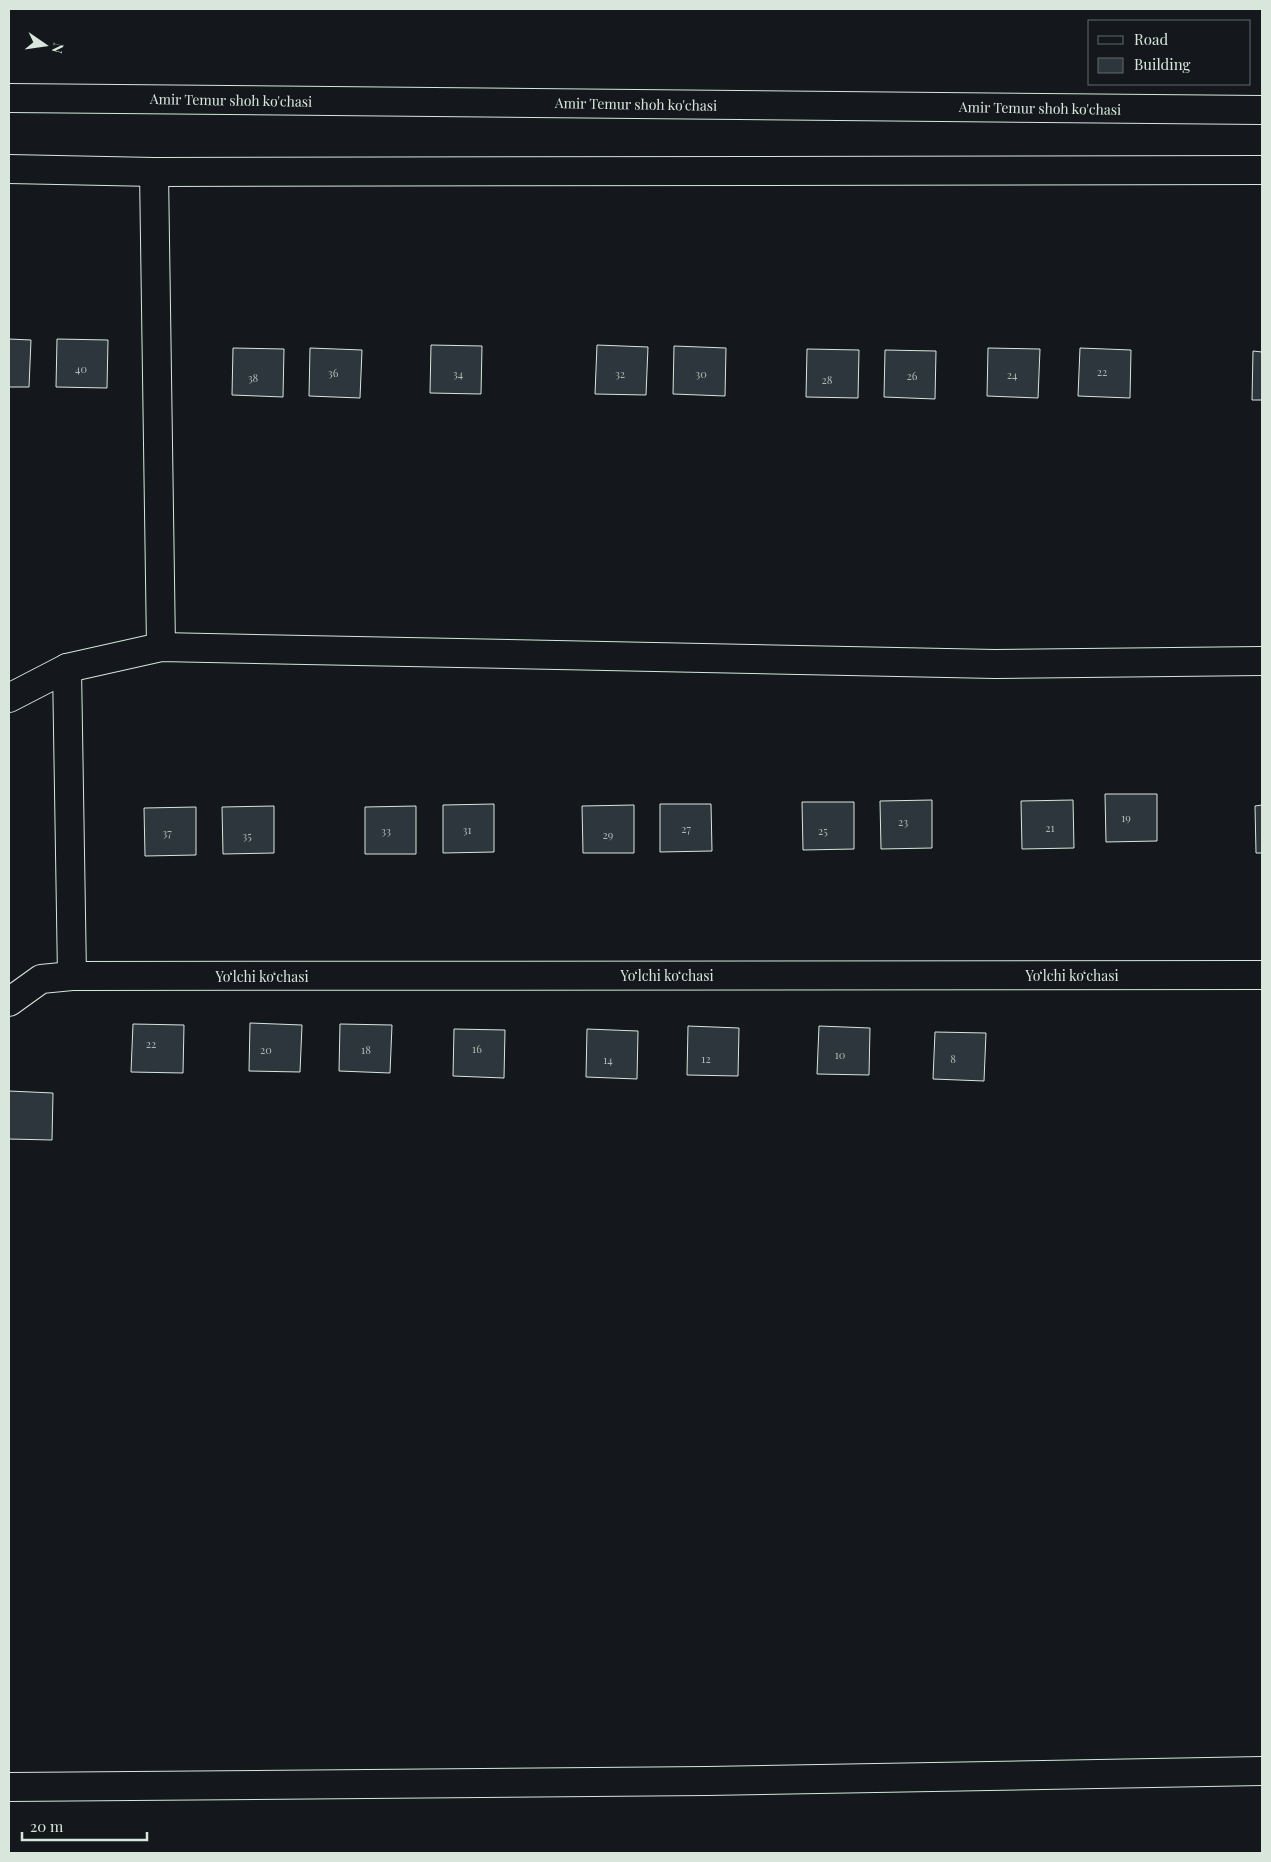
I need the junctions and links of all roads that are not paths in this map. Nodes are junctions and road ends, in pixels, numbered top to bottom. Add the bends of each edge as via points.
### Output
1 (9, 98) edge
2 (1262, 110) edge
3 (9, 169) edge
4 (1262, 170) edge
5 (154, 172) junction
6 (161, 647) junction
7 (1262, 661) edge
8 (67, 668) junction
9 (9, 698) edge
10 (1262, 975) edge
11 (72, 976) junction
12 (9, 1002) edge
13 (1262, 1771) edge
14 (9, 1787) edge

1 - 2 main road, Amir Temur shoh ko'chasi
3 - 5 main road
4 - 5 main road
5 - 6 main road
6 - 7 main road via 994,664
6 - 8 main road
8 - 9 main road
8 - 11 main road
10 - 11 main road, Yoʻlchi koʻchasi
11 - 12 main road, Yoʻlchi koʻchasi via 41,979
13 - 14 main road via 707,1781

